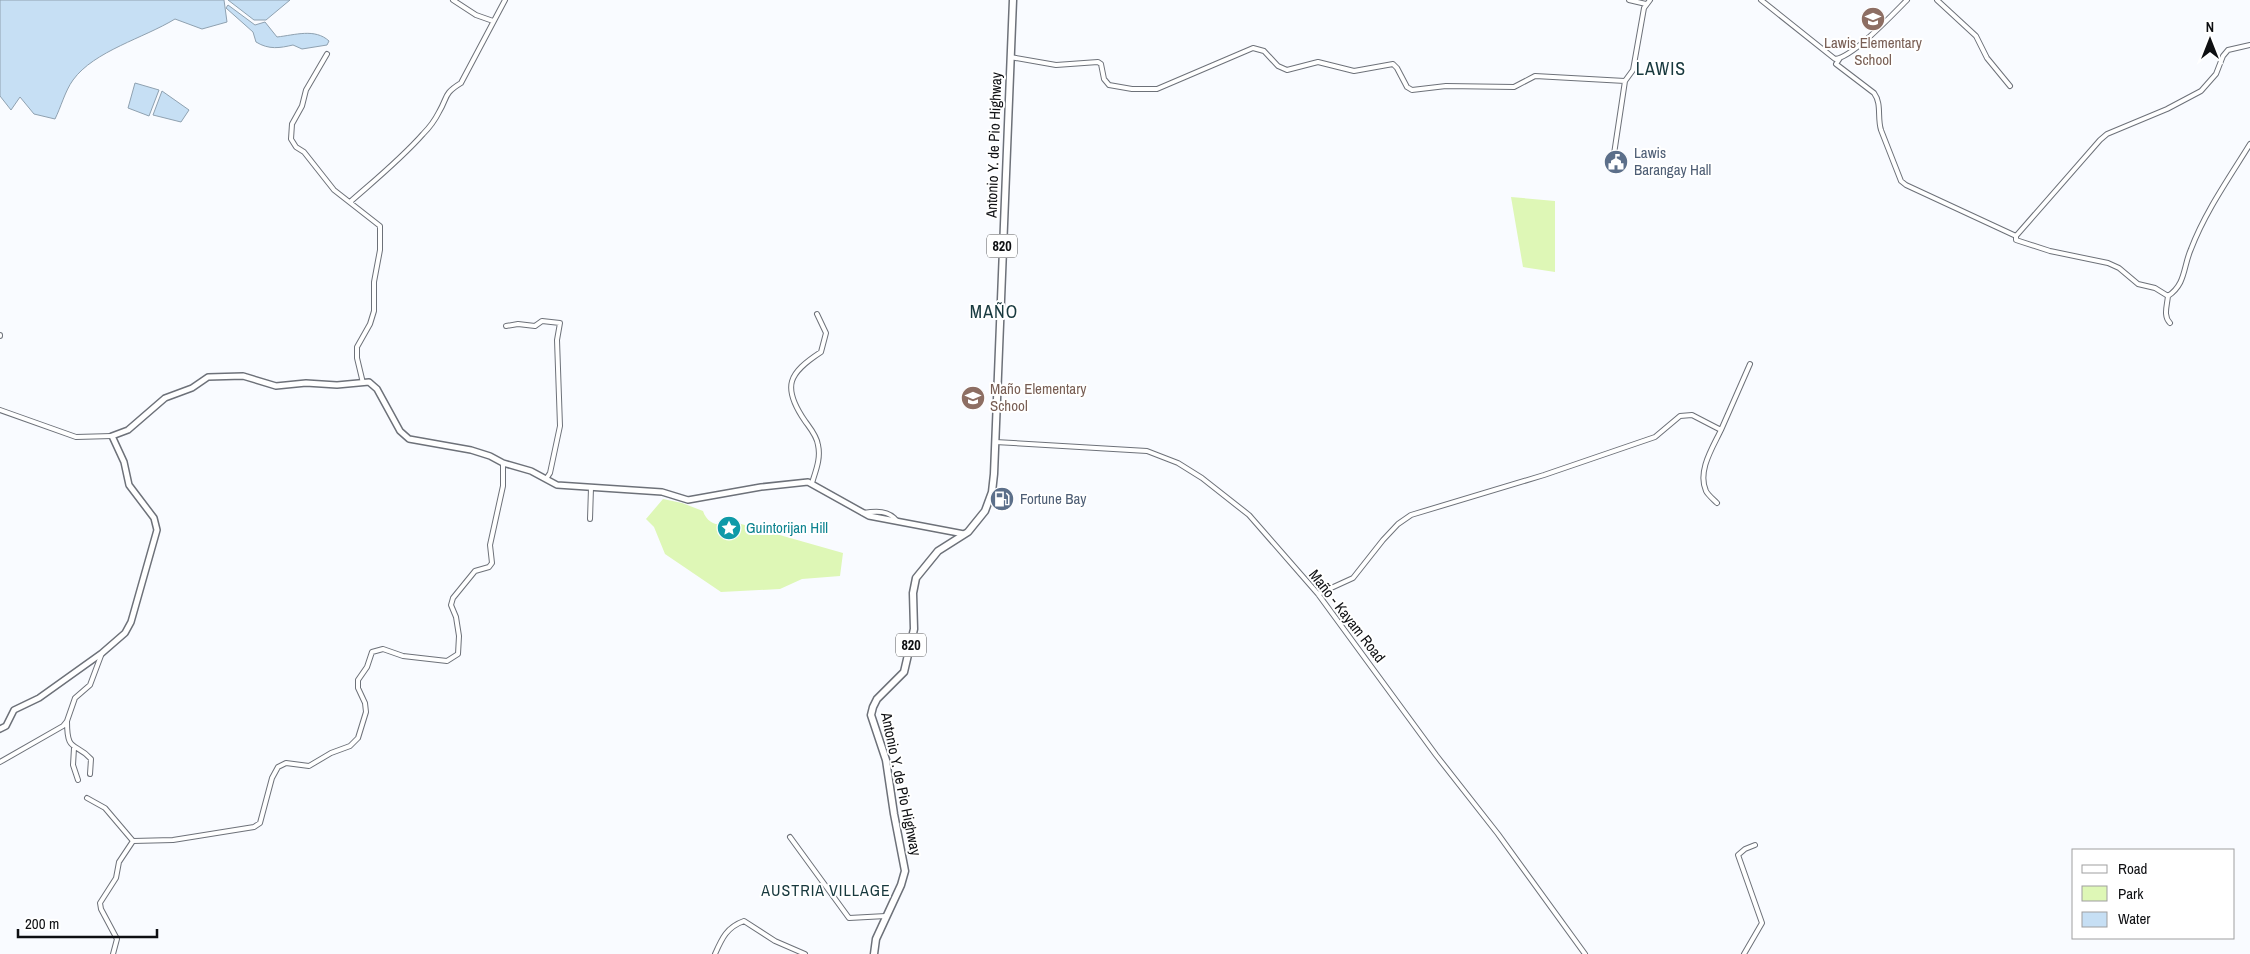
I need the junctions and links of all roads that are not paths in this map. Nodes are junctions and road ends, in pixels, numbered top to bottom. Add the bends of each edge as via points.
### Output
1 (453, 0) edge
2 (505, 0) edge
3 (1013, 0) edge
4 (1629, 0) edge
5 (1650, 0) edge
6 (1761, 0) edge
7 (1907, 0) edge
8 (1936, 0) edge
9 (1646, 4) junction
10 (493, 21) junction
11 (2250, 45) edge
12 (327, 54) dead end
13 (1010, 57) junction
14 (1840, 58) junction
15 (1625, 81) junction
16 (2010, 86) dead end
17 (2250, 144) edge
18 (1614, 154) dead end
19 (350, 202) junction
20 (2016, 236) junction
21 (2168, 296) junction
22 (817, 314) dead end
23 (2170, 323) dead end
24 (506, 326) dead end
25 (1750, 364) dead end
26 (363, 383) junction
27 (0, 410) edge
28 (1721, 430) junction
29 (112, 436) junction
30 (995, 442) junction
31 (503, 463) junction
32 (546, 479) junction
33 (812, 483) junction
34 (591, 488) junction
35 (1716, 503) dead end
36 (590, 520) dead end
37 (964, 534) junction
38 (1318, 594) junction
39 (102, 653) junction
40 (67, 721) junction
41 (0, 729) edge
42 (74, 748) junction
43 (0, 762) edge
44 (90, 774) dead end
45 (78, 780) dead end
46 (88, 798) dead end
47 (790, 837) dead end
48 (133, 841) junction
49 (1755, 845) dead end
50 (886, 916) junction
51 (112, 954) edge
52 (715, 954) edge
53 (804, 954) edge
54 (874, 954) edge
55 (1585, 954) edge
56 (1744, 954) edge

1 - 10 street via 476,15
2 - 10 street
3 - 13 highway, Antonio Y. de Pio Highway / 820
4 - 9 street
5 - 9 street
6 - 14 street via 1833,58
7 - 14 street via 1877,30
8 - 16 street via 1976,36 1987,58
9 - 15 street via 1633,70
10 - 19 street via 461,83 444,97 440,112 425,132
11 - 20 street via 2228,50 2216,74 2201,90 2167,109 2107,134
12 - 19 street via 306,90 292,124 291,139 334,190
13 - 15 street via 1056,65 1098,62 1109,84 1145,90 1170,85 1253,48 1258,48 1287,70 1318,62 1354,71 1393,64 1412,90 1446,86 1517,87 1535,76
13 - 30 highway, Antonio Y. de Pio Highway / 820
14 - 20 street via 1836,64 1878,98 1880,130 1906,186
15 - 18 street
17 - 21 street via 2190,249 2183,280
19 - 26 street via 380,226 374,311 357,347 356,358
20 - 21 street via 2016,240 2029,245 2108,263 2138,284 2155,288
21 - 23 street via 2166,319
22 - 33 street via 826,333 821,352 801,365 791,379 792,395 818,444 819,462
24 - 32 street via 535,326 542,321 560,323 557,340 560,426
25 - 28 street
26 - 29 street via 276,386 243,376 208,377 192,388 166,398 128,430
26 - 31 street via 369,382 377,389 400,431 409,438 471,450
27 - 29 street via 76,437
28 - 35 street via 1706,463 1704,476 1706,491
28 - 38 street via 1692,415 1680,416 1655,437 1411,515 1383,540 1353,578
29 - 39 street via 124,462 128,485 154,518 157,530 131,622 125,633
30 - 37 highway, Antonio Y. de Pio Highway / 820 via 992,492 985,511
30 - 38 street, Maño - Kayam Road via 1023,446 1134,449 1157,454 1202,478 1249,515
31 - 32 street
31 - 48 street via 503,486 490,545 492,563 475,571 452,601 459,636 458,654 447,661 403,656 383,650 372,652 358,680 366,712 358,738 350,746 309,766 286,763 278,767 272,778 262,820 254,827 173,840
32 - 34 street via 557,485
33 - 34 street via 761,487 688,500 662,492
33 - 37 street via 863,513
34 - 36 street
37 - 50 highway, Antonio Y. de Pio Highway / 820 via 938,551 916,578 914,629 904,672 877,699 871,715 886,760 905,864 901,886
38 - 55 street, Maño - Kayam Road
39 - 40 street via 90,685 75,698
39 - 41 street via 39,698 14,710 6,726
40 - 42 street via 67,733
40 - 43 street
42 - 44 street via 91,759
42 - 45 street via 73,766
46 - 48 street via 105,808
47 - 50 street via 849,918
48 - 51 street via 100,903 117,939
49 - 56 street via 1738,855 1762,923
50 - 54 highway, Antonio Y. de Pio Highway / 820 via 876,939
52 - 53 street via 722,937 744,920 775,941

